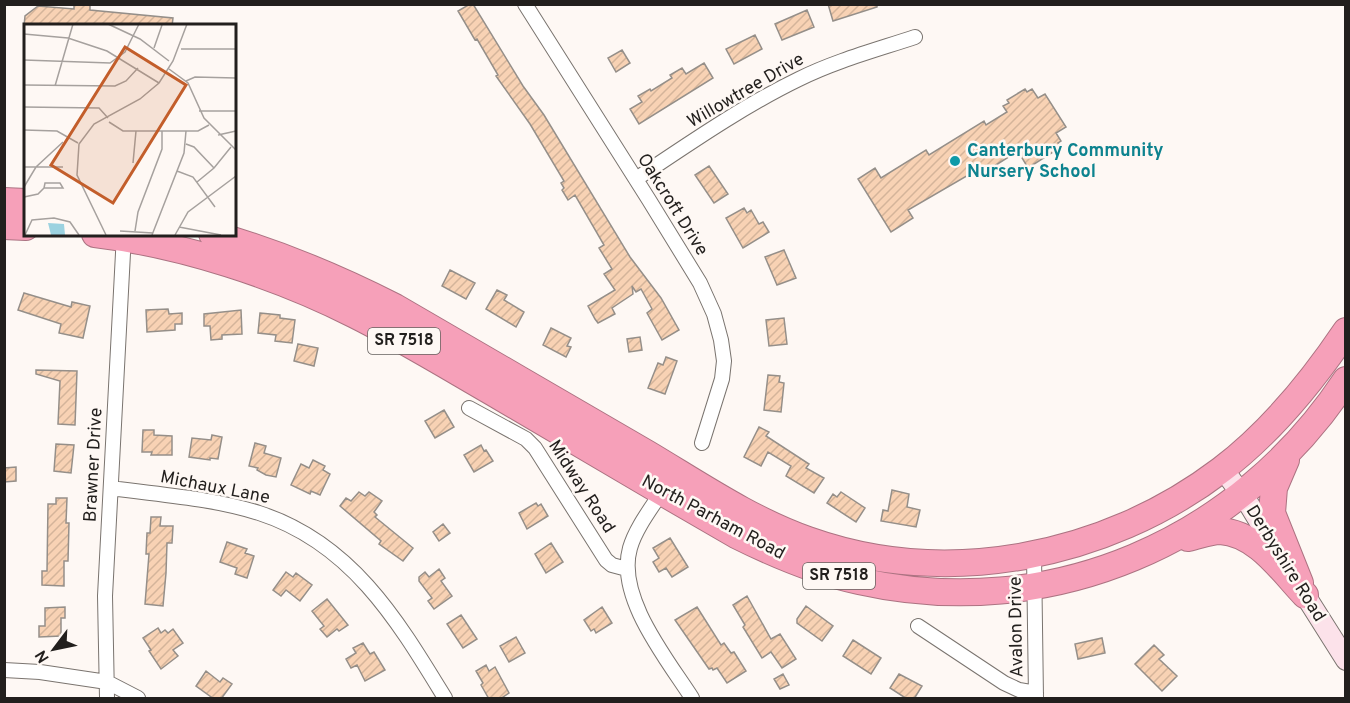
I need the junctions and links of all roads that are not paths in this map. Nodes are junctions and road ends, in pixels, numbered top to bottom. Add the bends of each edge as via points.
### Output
1 (525, 4) edge
2 (915, 37) dead end
3 (636, 179) junction
4 (4, 201) edge
5 (24, 202) edge
6 (4, 226) edge
7 (24, 227) edge
8 (124, 236) edge
9 (218, 236) edge
10 (1346, 331) edge
11 (1346, 380) edge
12 (469, 408) dead end
13 (702, 443) dead end
14 (1289, 452) junction
15 (1223, 469) junction
16 (669, 482) junction
17 (111, 488) junction
18 (1242, 494) junction
19 (1170, 541) junction
20 (1034, 555) junction
21 (627, 568) junction
22 (1035, 586) junction
23 (1305, 595) junction
24 (918, 626) dead end
25 (1346, 660) edge
26 (4, 670) edge
27 (106, 682) junction
28 (1036, 696) edge
29 (107, 699) edge
30 (138, 699) edge
31 (445, 699) edge
32 (692, 699) edge

1 - 3 street, Oakcroft Drive
2 - 3 street, Willowtree Drive via 800,78
3 - 13 street, Oakcroft Drive via 699,283 721,340 722,380
4 - 5 highway
6 - 7 highway
8 - 16 highway, North Parham Road / SR 7518 via 244,270 352,313
8 - 17 street, Brawner Drive
9 - 16 highway, North Parham Road / SR 7518 via 308,266 395,307
10 - 15 highway, North Parham Road / SR 7518 via 1300,394
11 - 14 highway, North Parham Road / SR 7518
12 - 21 street, Midway Road via 526,439 535,448 606,560 612,566
14 - 18 highway, North Parham Road / SR 7518
14 - 23 highway via 1274,488 1272,513
15 - 18 street, Derbyshire Road
15 - 20 highway, North Parham Road / SR 7518 via 1131,523
16 - 20 highway, North Parham Road / SR 7518 via 806,540 858,555 943,563
16 - 21 street, Midway Road via 634,537
16 - 22 highway, North Parham Road / SR 7518 via 736,535 772,553 839,576 933,591 980,592
17 - 27 street, Brawner Drive via 105,596
17 - 31 street, Michaux Lane via 237,507 302,532 348,565 371,589 394,617
18 - 19 highway, North Parham Road / SR 7518
18 - 23 street, Derbyshire Road
19 - 22 highway, North Parham Road / SR 7518 via 1111,566
19 - 23 highway via 1217,531 1248,539
20 - 22 street, Avalon Drive
21 - 32 street, Midway Road via 633,600
22 - 28 street, Avalon Drive
23 - 25 street, Derbyshire Road
24 - 28 street via 1004,683
26 - 27 street
27 - 29 street, Brawner Drive
27 - 30 street

